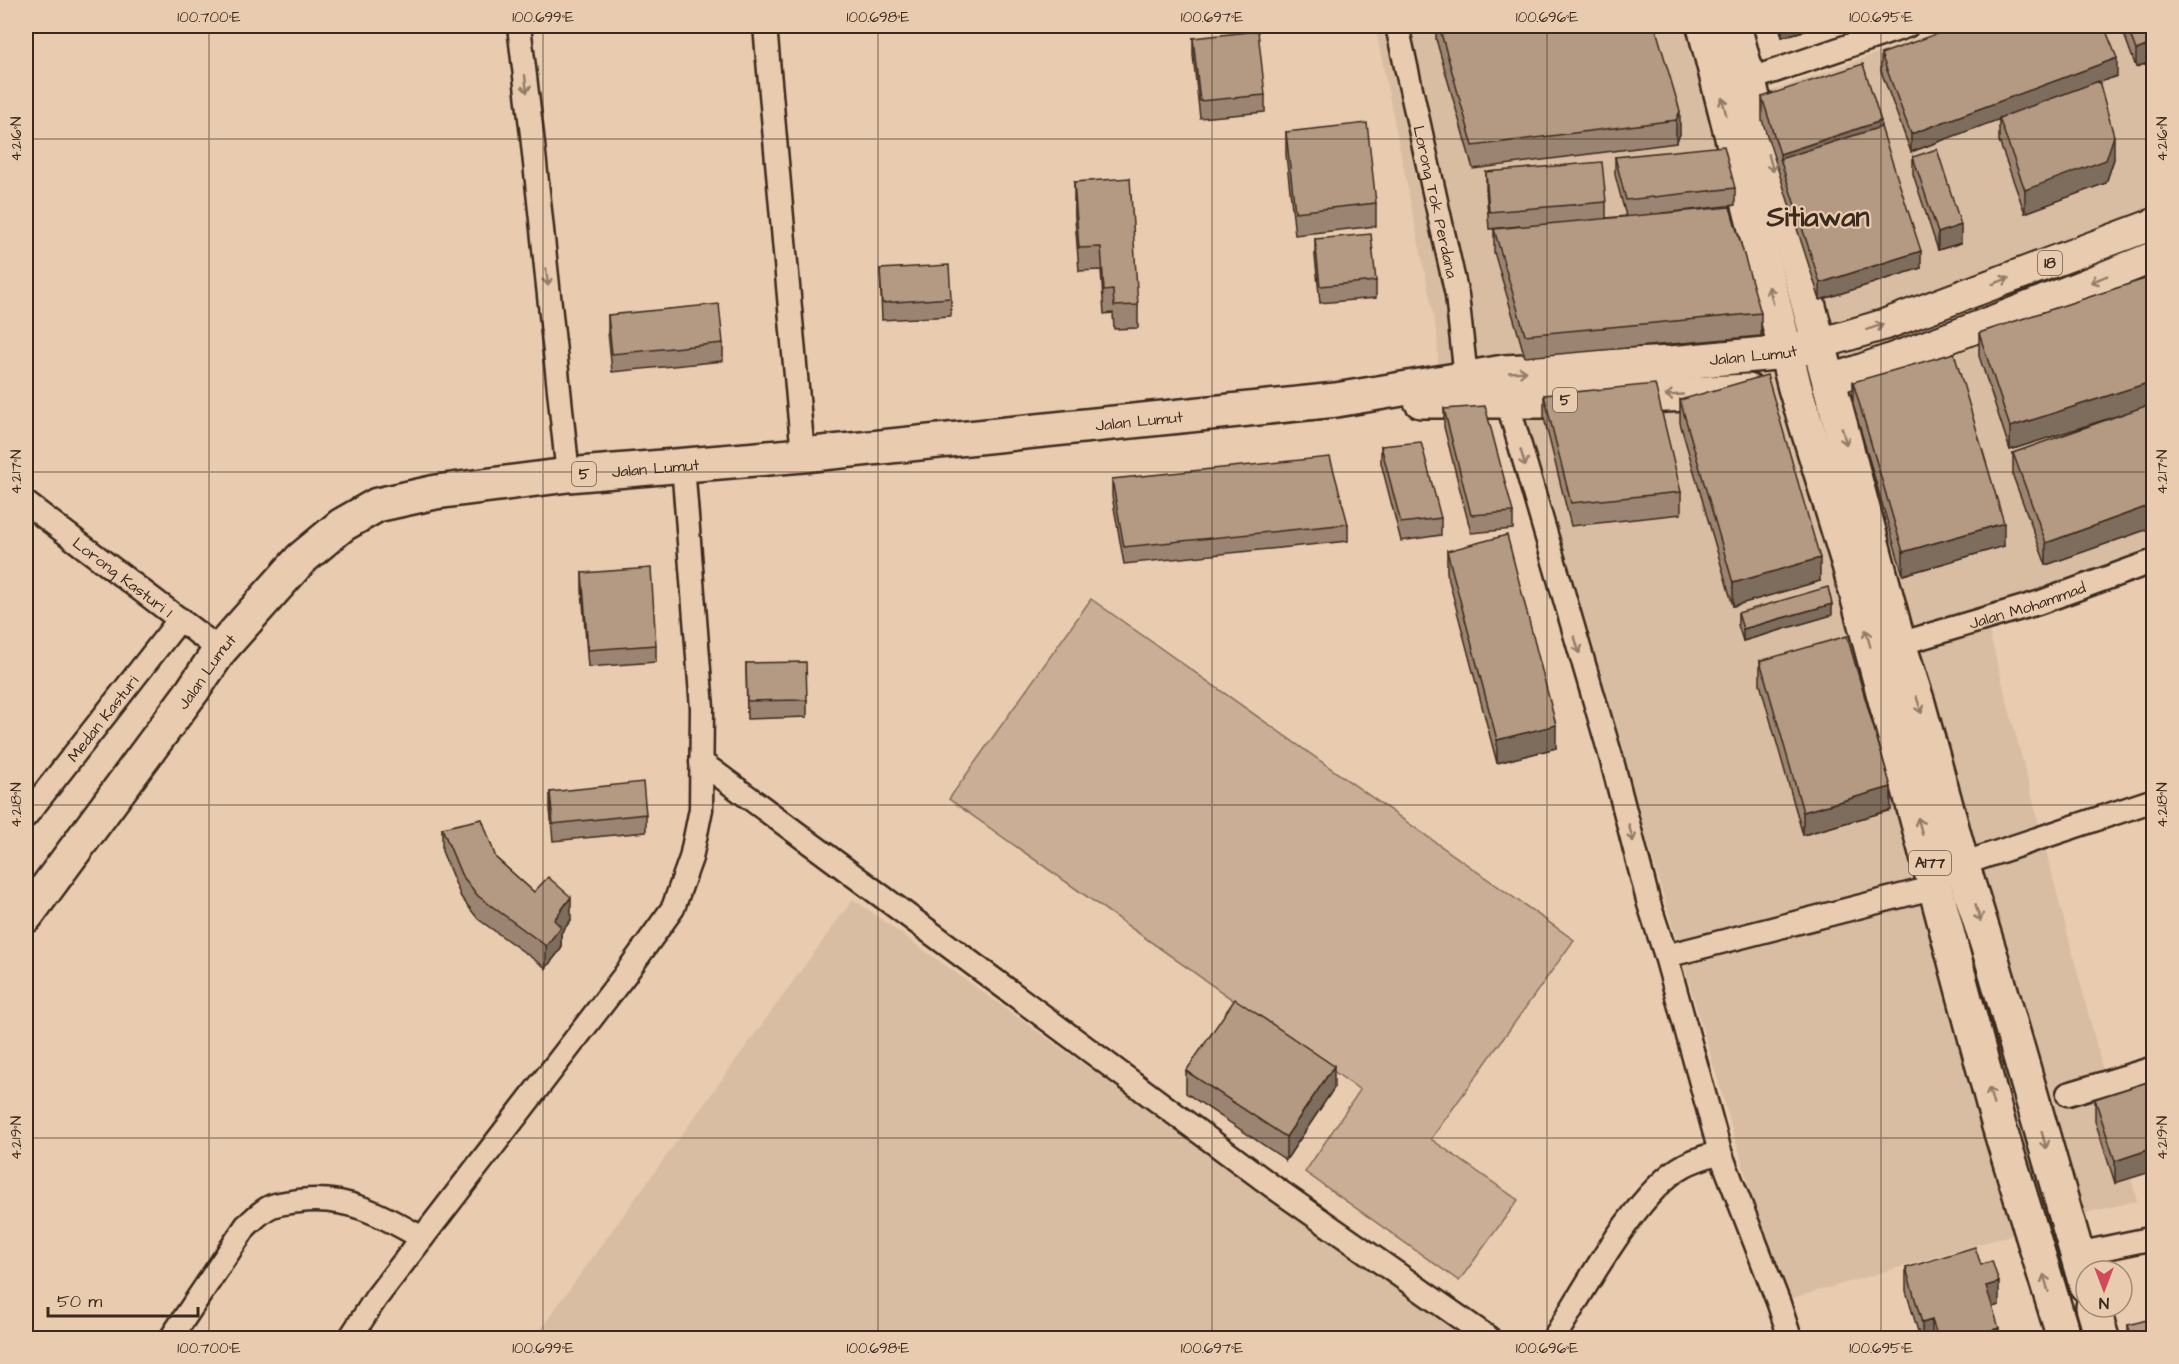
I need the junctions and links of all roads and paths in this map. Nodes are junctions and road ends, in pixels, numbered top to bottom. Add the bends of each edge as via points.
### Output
1 (519, 26) edge
2 (765, 26) edge
3 (1397, 26) edge
4 (1704, 26) edge
5 (1734, 26) edge
6 (1907, 26) edge
7 (1748, 80) junction
8 (2154, 224) edge
9 (2154, 257) edge
10 (1819, 344) junction
11 (1785, 352) junction
12 (1466, 378) junction
13 (1830, 380) junction
14 (1795, 388) junction
15 (1336, 400) junction
16 (1507, 401) junction
17 (803, 455) junction
18 (683, 465) junction
19 (568, 475) junction
20 (26, 503) edge
21 (2154, 561) edge
22 (180, 619) junction
23 (1899, 644) junction
24 (220, 650) junction
25 (702, 762) junction
26 (2154, 800) edge
27 (28, 806) edge
28 (1962, 864) junction
29 (1936, 886) junction
30 (26, 916) edge
31 (1666, 956) junction
32 (2154, 1068) edge
33 (2068, 1094) dead end
34 (1720, 1152) junction
35 (422, 1238) junction
36 (2154, 1238) edge
37 (2077, 1254) junction
38 (2078, 1259) edge
39 (2096, 1319) edge
40 (171, 1338) edge
41 (350, 1338) edge
42 (1490, 1338) edge
43 (1554, 1338) edge
44 (1790, 1338) edge
45 (2064, 1338) edge
46 (2102, 1338) edge

1 -> 19 street
2 - 17 street
3 - 12 street, Lorong Tok Perdana via 1457,295
11 -> 4 highway
5 - 7 highway
6 - 7 street
7 -> 10 highway
10 -> 8 main road, Jalan Lumut / 18 via 1886,324
9 -> 13 main road, Jalan Lumut / 18
10 - 11 highway, Jalan Lumut / 5
10 - 13 highway
12 -> 11 highway, Jalan Lumut / 5
11 - 14 highway
12 - 15 highway, Jalan Lumut / 5
13 - 14 highway, Jalan Lumut / 5
13 -> 23 highway, A177
14 -> 16 highway, Jalan Lumut / 5
29 -> 14 highway, A177 via 1849,565
15 - 16 highway, Jalan Lumut / 5
15 - 17 highway, Jalan Lumut / 5
16 -> 31 street
17 - 18 highway, Jalan Lumut / 5
18 - 19 highway, Jalan Lumut / 5
18 - 25 street via 702,708
19 - 24 highway, Jalan Lumut / 5 via 436,492 377,505 342,525 301,559
20 - 22 street, Lorong Kasturi 1
21 - 23 street, Jalan Mohammad via 2038,603
22 - 24 street, Lorong Kasturi 1
22 - 27 street, Medan Kasturi
23 -> 28 highway, A177
24 - 30 highway, Jalan Lumut / 5
25 - 35 street via 701,809 691,858 673,908
25 - 42 street via 1272,1186
26 - 28 street
28 -> 37 highway, A177
29 - 31 street
45 -> 29 highway, A177 via 1999,1126
31 - 34 street
32 - 33 street
34 - 43 street via 1684,1165 1659,1184 1622,1230
34 - 44 street
35 - 40 street via 359,1206 331,1200 273,1205 246,1226
35 - 41 street
36 - 37 street
37 - 38 highway, A177
39 - 46 highway

